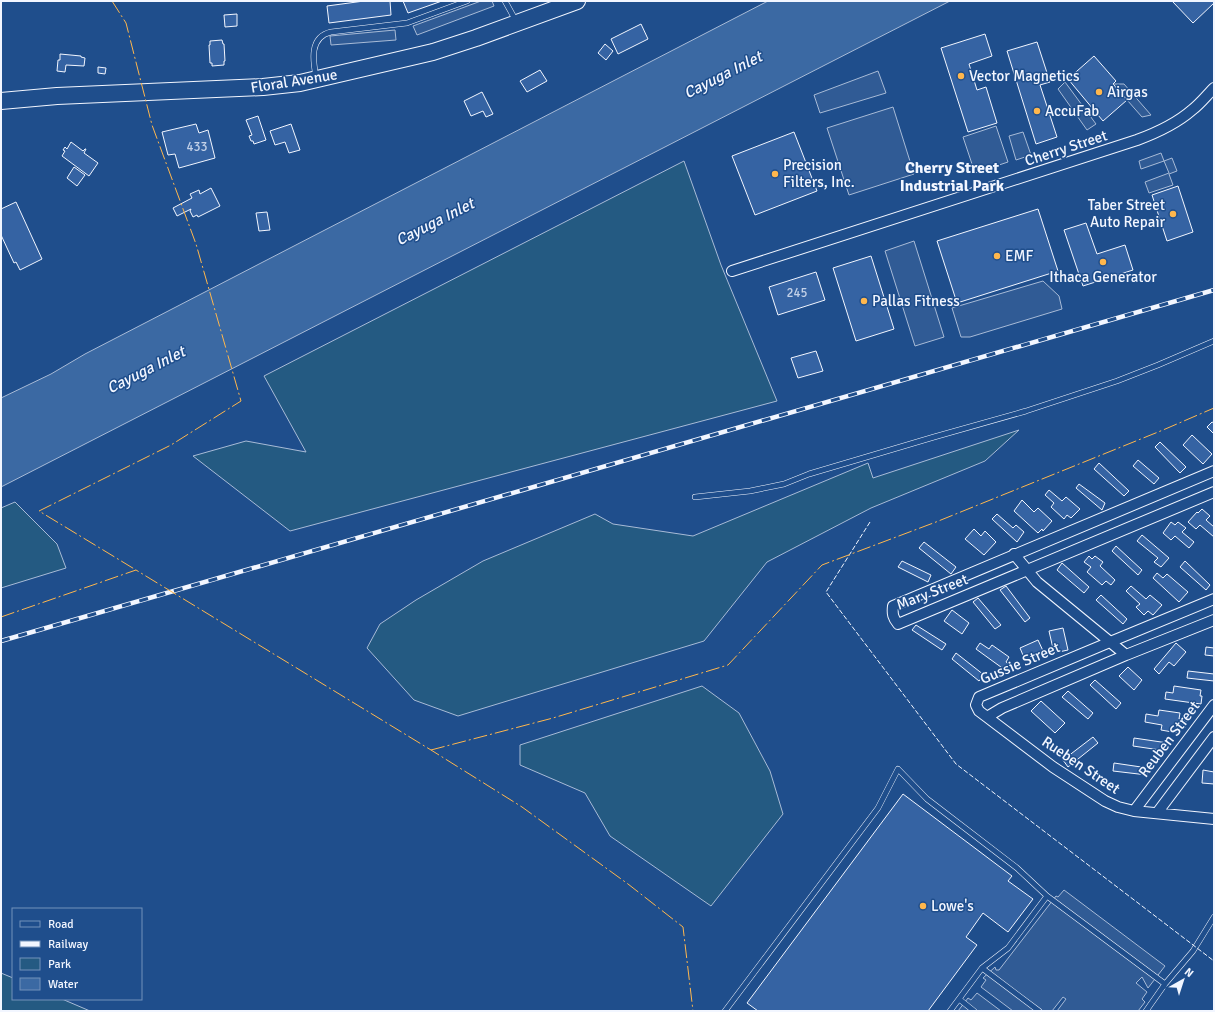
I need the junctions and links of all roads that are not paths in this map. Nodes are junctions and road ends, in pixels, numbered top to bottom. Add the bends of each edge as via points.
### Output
1 (467, 1) edge
2 (505, 1) edge
3 (576, 1) edge
4 (517, 24) junction
5 (316, 80) junction
6 (1214, 88) edge
7 (1, 101) edge
8 (732, 271) dead end
9 (1214, 341) edge
10 (1214, 471) edge
11 (1214, 492) edge
12 (695, 497) dead end
13 (1014, 554) junction
14 (1028, 570) junction
15 (1214, 599) edge
16 (1214, 620) edge
17 (1110, 642) junction
18 (1126, 655) junction
19 (1214, 705) edge
20 (987, 718) junction
21 (1214, 737) edge
22 (1134, 811) junction
23 (1157, 813) junction
24 (1214, 820) edge
25 (1047, 896) junction
26 (1214, 917) edge
27 (982, 968) junction
28 (1165, 984) junction
29 (958, 999) junction
30 (725, 1011) edge
31 (950, 1011) edge
32 (974, 1011) edge
33 (1039, 1011) edge
34 (1146, 1011) edge

1 - 5 lane via 407,23 324,34 318,39 313,53
2 - 4 lane
3 - 4 main road, Floral Avenue
4 - 5 main road, Floral Avenue via 433,52
5 - 7 main road, Floral Avenue via 263,87
6 - 8 street, Cherry Street via 1192,110 1156,133
9 - 12 lane via 1124,378 1026,411 809,474 784,484 750,491
10 - 13 street, Mary Street
11 - 14 street, Mary Street
13 - 14 street
13 - 14 street, Mary Street via 893,606 894,620 898,624
14 - 17 street via 1037,582
15 - 17 street, Gussie Street
16 - 18 street
17 - 18 street
17 - 20 street, Gussie Street via 979,697 976,705
18 - 20 street via 1002,708
19 - 22 street, Reuben Street
20 - 22 street, Rueben Street via 1053,767 1105,801 1118,808
21 - 23 street
22 - 23 street, Rueben Street
23 - 24 street, Rueben Street
25 - 27 lane via 1008,948
25 - 28 lane
25 - 30 lane via 1017,868 927,799 898,769 878,808
26 - 28 lane via 1193,951
27 - 29 lane
27 - 33 lane
28 - 34 lane
29 - 31 lane
29 - 32 lane

